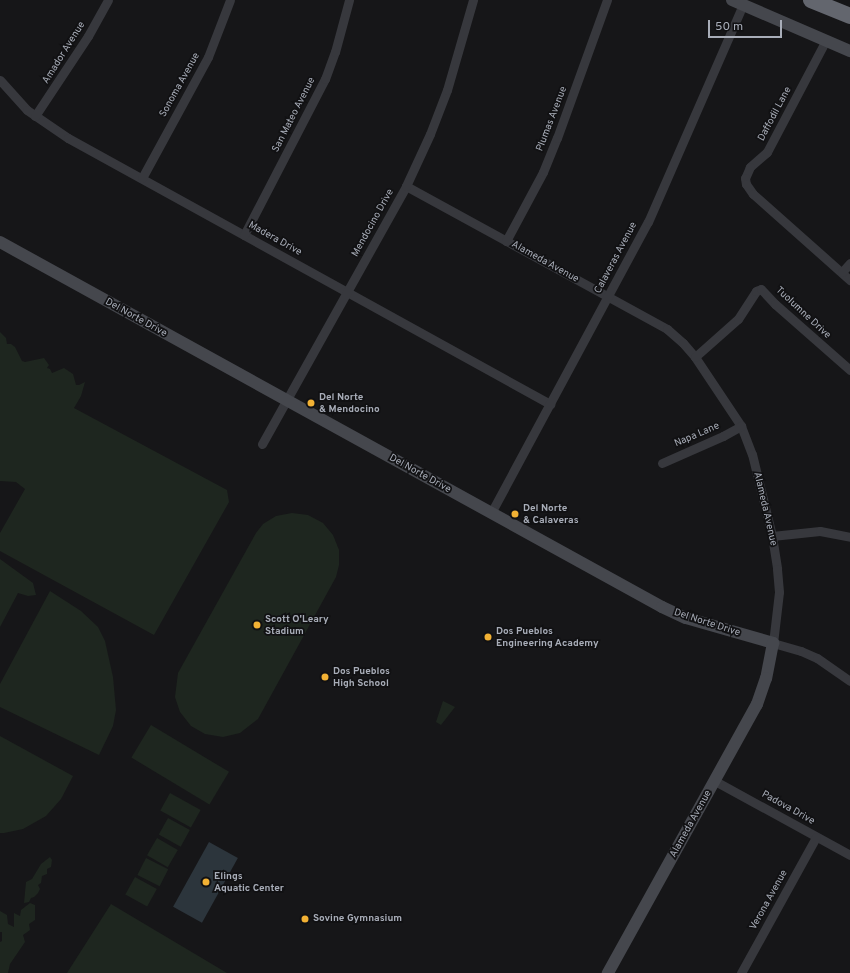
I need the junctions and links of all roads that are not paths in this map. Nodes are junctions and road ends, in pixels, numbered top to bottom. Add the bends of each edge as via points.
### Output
1 (108, 0) edge
2 (230, 0) edge
3 (349, 0) edge
4 (473, 0) edge
5 (607, 0) edge
6 (811, 0) edge
7 (737, 2) edge
8 (850, 16) edge
9 (826, 40) junction
10 (850, 51) edge
11 (0, 80) edge
12 (35, 116) junction
13 (142, 178) junction
14 (406, 186) junction
15 (244, 235) junction
16 (506, 241) junction
17 (0, 242) edge
18 (850, 263) edge
19 (842, 272) junction
20 (850, 280) edge
21 (348, 292) junction
22 (608, 296) junction
23 (695, 357) junction
24 (850, 370) edge
25 (287, 400) junction
26 (550, 404) junction
27 (741, 426) junction
28 (262, 444) dead end
29 (662, 463) dead end
30 (491, 513) junction
31 (772, 536) junction
32 (850, 536) edge
33 (773, 643) junction
34 (850, 681) edge
35 (715, 781) junction
36 (816, 837) junction
37 (850, 856) edge
38 (608, 973) edge
39 (741, 973) edge

1 - 12 street, Amador Avenue
2 - 13 street, Sonoma Avenue via 208,57
3 - 15 street, San Mateo Avenue via 325,80
4 - 14 street, Mendocino Drive via 442,105
5 - 16 street, Plumas Avenue via 543,172
6 - 8 highway
7 - 9 street
7 - 22 street, Calaveras Avenue via 648,222
9 - 10 street
9 - 19 street, Daffodil Lane via 767,152 750,167 745,178 752,194
11 - 12 street, Madera Drive via 19,103
12 - 13 street, Madera Drive via 68,138
13 - 15 street, Madera Drive
14 - 16 street, Alameda Avenue
14 - 21 street, Mendocino Drive
15 - 21 street, Madera Drive
16 - 22 street, Alameda Avenue
17 - 25 street, Del Norte Drive
18 - 19 street
19 - 20 street, Daffodil Lane
21 - 25 street, Mendocino Drive
21 - 26 street, Madera Drive
22 - 23 street, Alameda Avenue via 671,332
22 - 26 street, Calaveras Avenue
23 - 24 street, Tuolumne Drive via 738,319 756,291 761,288 775,304
23 - 27 street, Alameda Avenue
25 - 28 street, Mendocino Drive
25 - 30 street, Del Norte Drive
26 - 30 street, Calaveras Avenue
27 - 29 street, Napa Lane
27 - 31 street, Alameda Avenue via 752,454
30 - 33 street, Del Norte Drive via 673,613
31 - 32 street via 820,531
31 - 33 street, Alameda Avenue via 779,592
33 - 34 street, Del Norte Drive via 817,658
33 - 35 street, Alameda Avenue via 766,678 757,704
35 - 36 street, Padova Drive
35 - 38 street, Alameda Avenue
36 - 37 street, Padova Drive
36 - 39 street, Verona Avenue

